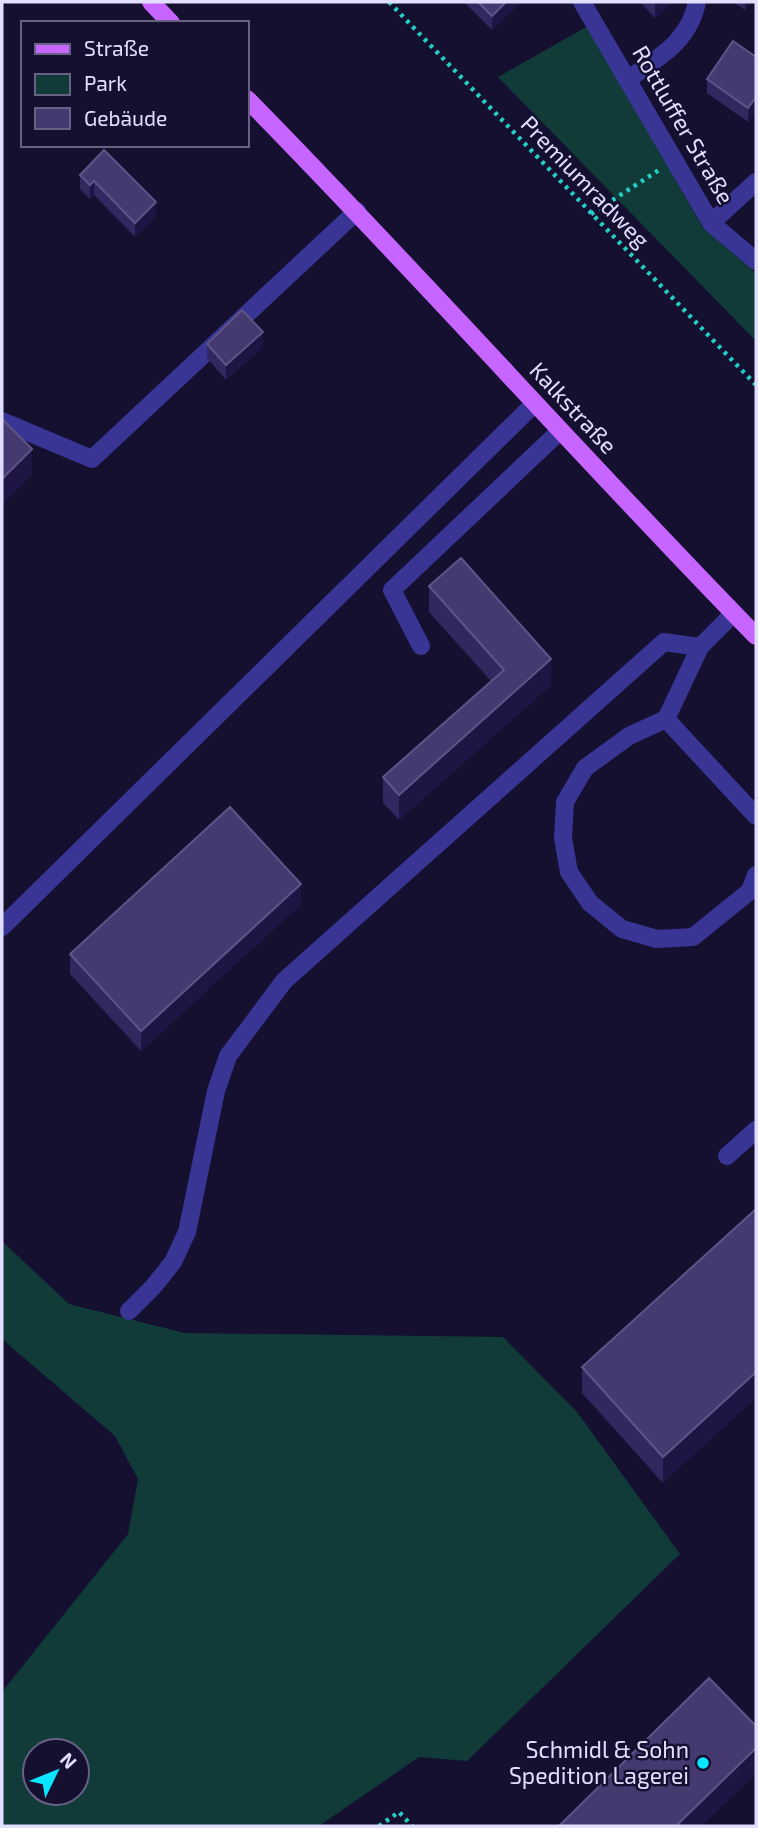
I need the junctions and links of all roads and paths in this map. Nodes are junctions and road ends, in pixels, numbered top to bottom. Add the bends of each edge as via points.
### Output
1 (151, 2) edge
2 (389, 2) edge
3 (582, 2) edge
4 (697, 2) edge
5 (169, 21) edge
6 (627, 80) junction
7 (248, 100) edge
8 (675, 162) junction
9 (756, 182) edge
10 (357, 211) junction
11 (591, 214) junction
12 (711, 223) junction
13 (756, 261) edge
14 (756, 385) edge
15 (535, 403) junction
16 (2, 421) edge
17 (560, 431) junction
18 (734, 613) junction
19 (756, 636) edge
20 (421, 646) dead end
21 (700, 647) junction
22 (666, 719) junction
23 (756, 816) edge
24 (756, 876) edge
25 (2, 927) edge
26 (756, 1130) edge
27 (727, 1156) dead end
28 (129, 1311) dead end
29 (379, 1826) edge
30 (412, 1826) edge

1 - 5 main road
2 - 11 path, Premiumradweg
3 - 6 street, Rottluffer Straße
4 - 6 street via 694,18 676,45
6 - 8 street, Rottluffer Straße
7 - 10 main road, Kalkstraße
8 - 11 path
8 - 12 street, Rottluffer Straße
9 - 12 street
10 - 15 main road, Kalkstraße
10 - 16 street via 92,459
11 - 14 path, Premiumradweg
12 - 13 street, Rottluffer Straße
15 - 17 main road, Kalkstraße
15 - 25 street
17 - 18 main road, Kalkstraße
17 - 20 street via 393,590
18 - 19 main road, Kalkstraße
18 - 21 street
21 - 22 street
21 - 28 street via 664,642 284,981 228,1056 216,1091 187,1232 173,1262
22 - 23 street
22 - 24 street via 629,736 585,768 565,802 563,838 569,872 590,903 622,929 657,939 692,937 750,891
26 - 27 street
29 - 30 path via 399,1812

